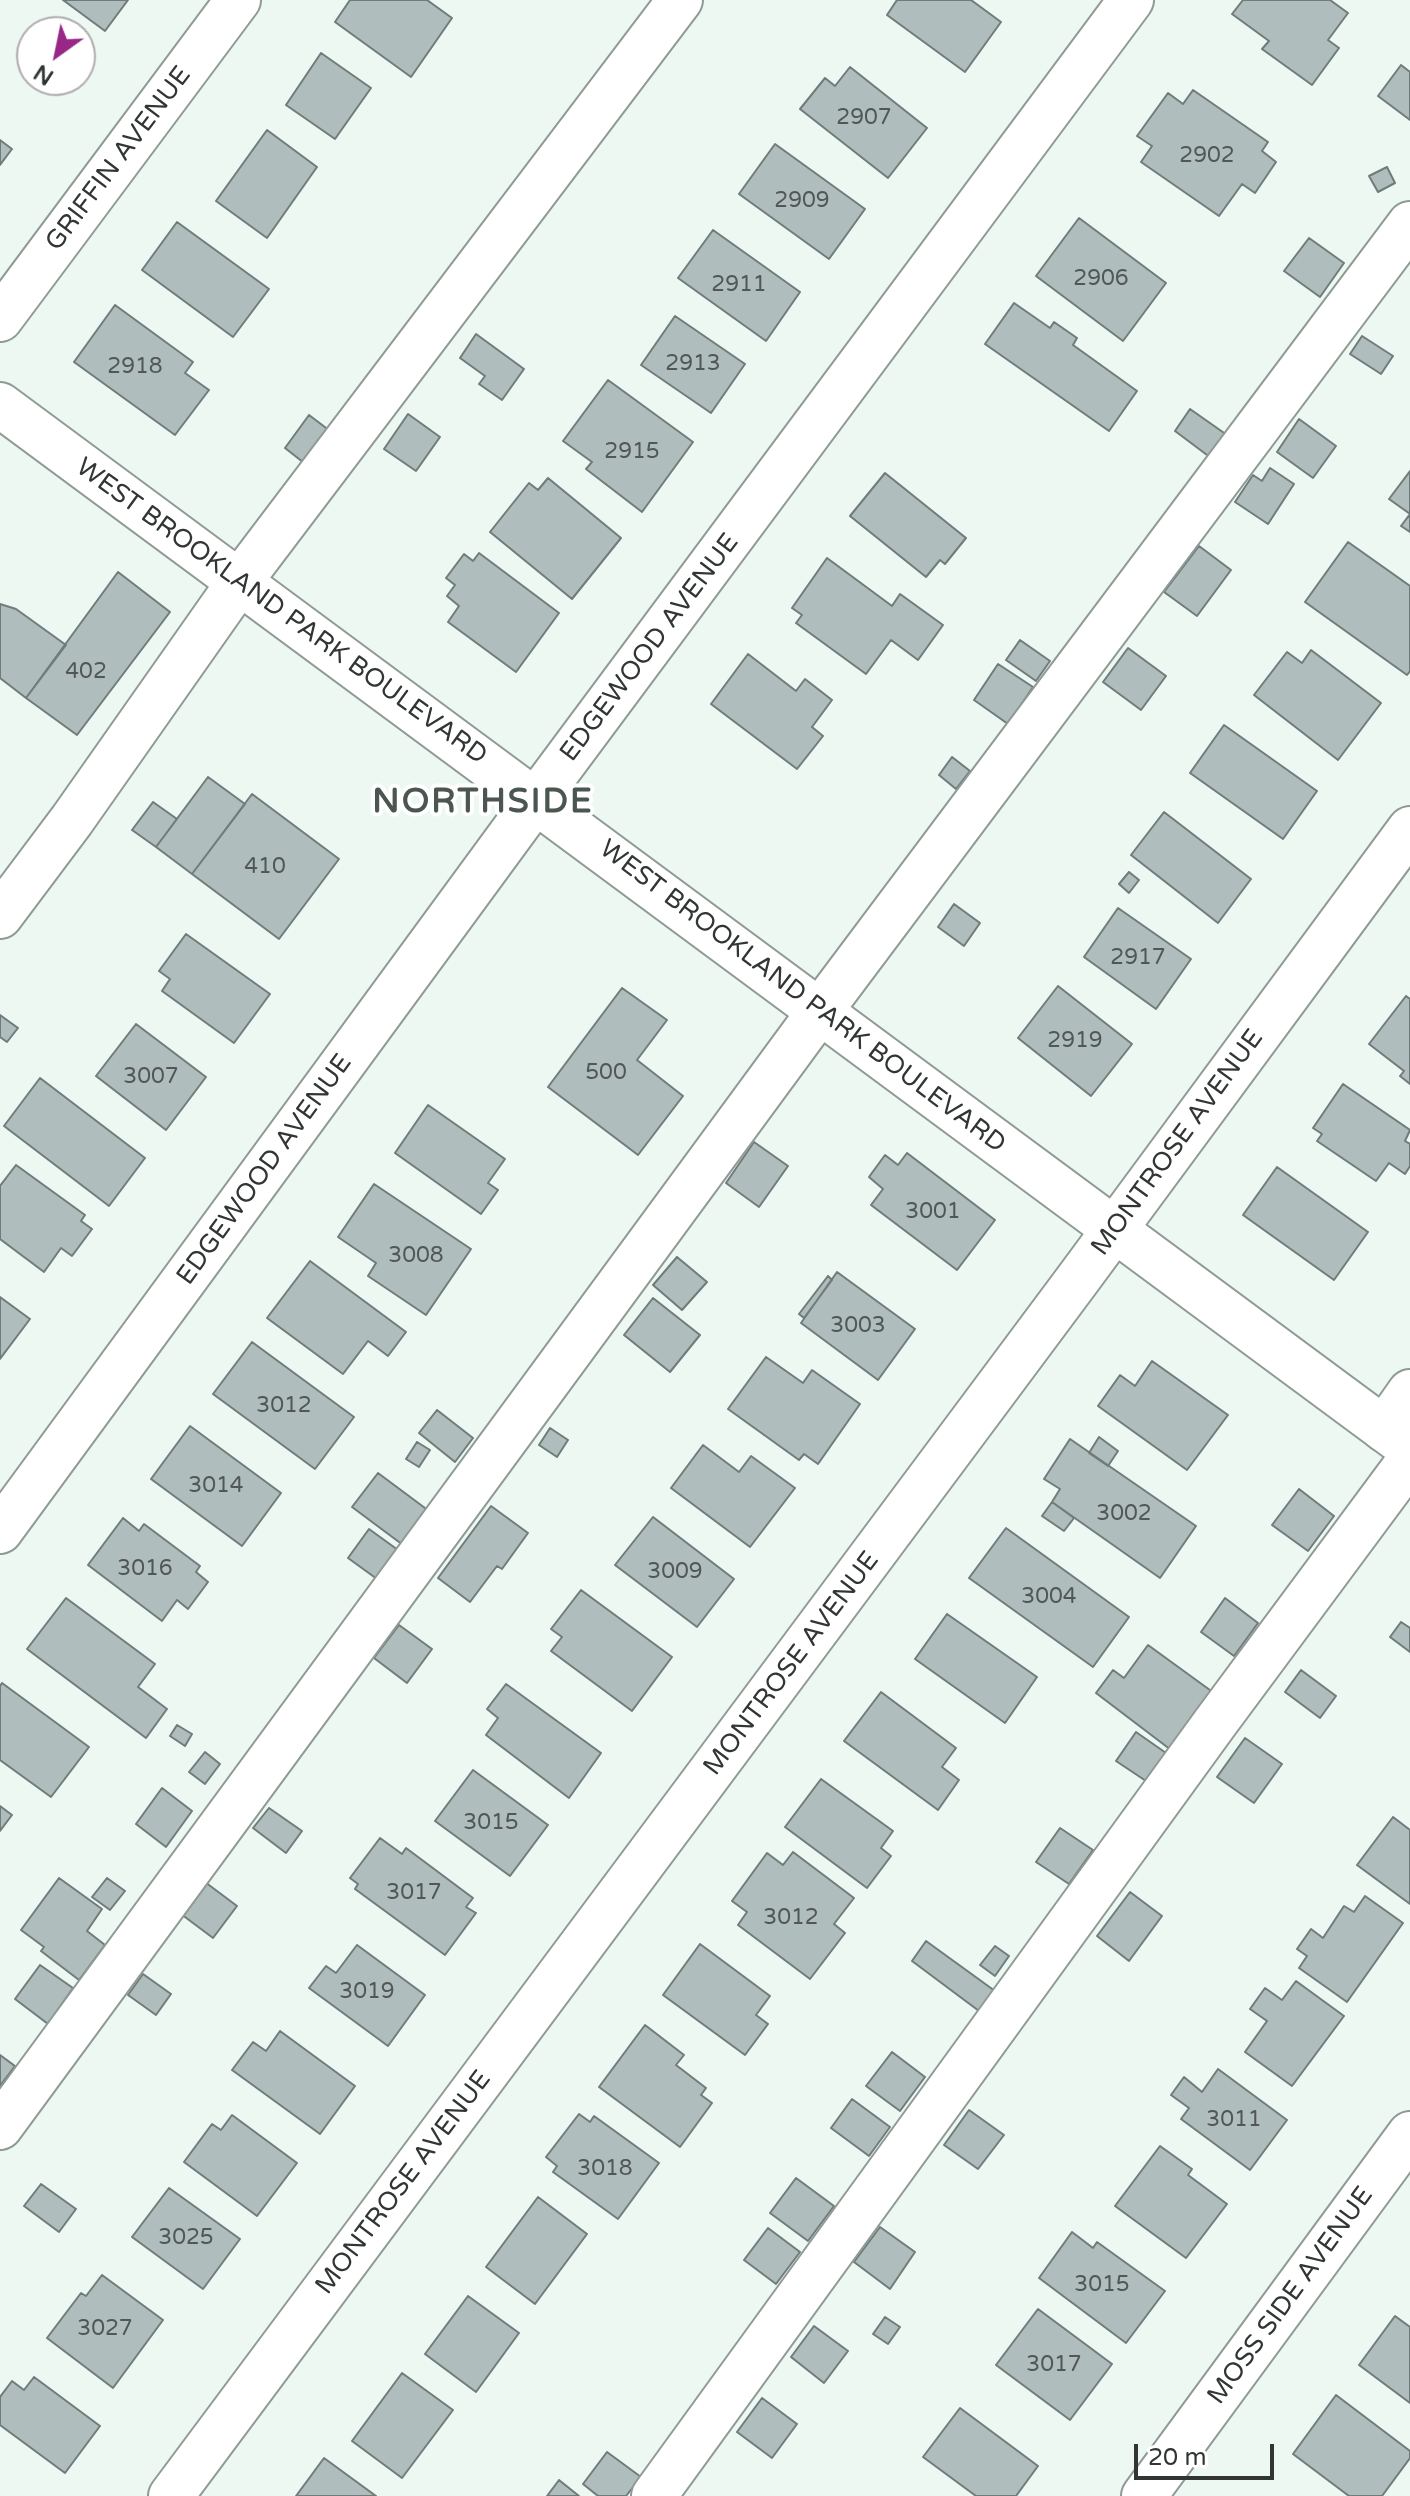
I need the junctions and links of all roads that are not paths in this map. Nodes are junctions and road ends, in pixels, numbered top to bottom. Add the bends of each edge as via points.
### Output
1 (238, 0) edge
2 (680, 0) edge
3 (1131, 0) edge
4 (1410, 224) edge
5 (0, 319) edge
6 (0, 405) edge
7 (240, 581) junction
8 (536, 800) junction
9 (1410, 829) edge
10 (0, 916) edge
11 (820, 1011) junction
12 (1115, 1230) junction
13 (1410, 1392) edge
14 (1401, 1445) edge
15 (0, 1531) edge
16 (0, 2127) edge
17 (1410, 2134) edge
18 (171, 2496) edge
19 (654, 2496) edge
20 (1144, 2496) edge

1 - 5 street, GRIFFIN AVENUE
2 - 7 street
3 - 8 street, EDGEWOOD AVENUE
4 - 11 street
6 - 7 street, WEST BROOKLAND PARK BOULEVARD
7 - 8 street, WEST BROOKLAND PARK BOULEVARD
7 - 10 street
8 - 11 street, WEST BROOKLAND PARK BOULEVARD
8 - 15 street, EDGEWOOD AVENUE
9 - 12 street, MONTROSE AVENUE
11 - 12 street, WEST BROOKLAND PARK BOULEVARD
11 - 16 street
12 - 14 street, WEST BROOKLAND PARK BOULEVARD
12 - 18 street, MONTROSE AVENUE
13 - 14 street
14 - 19 street via 1206,1736
17 - 20 street, MOSS SIDE AVENUE

